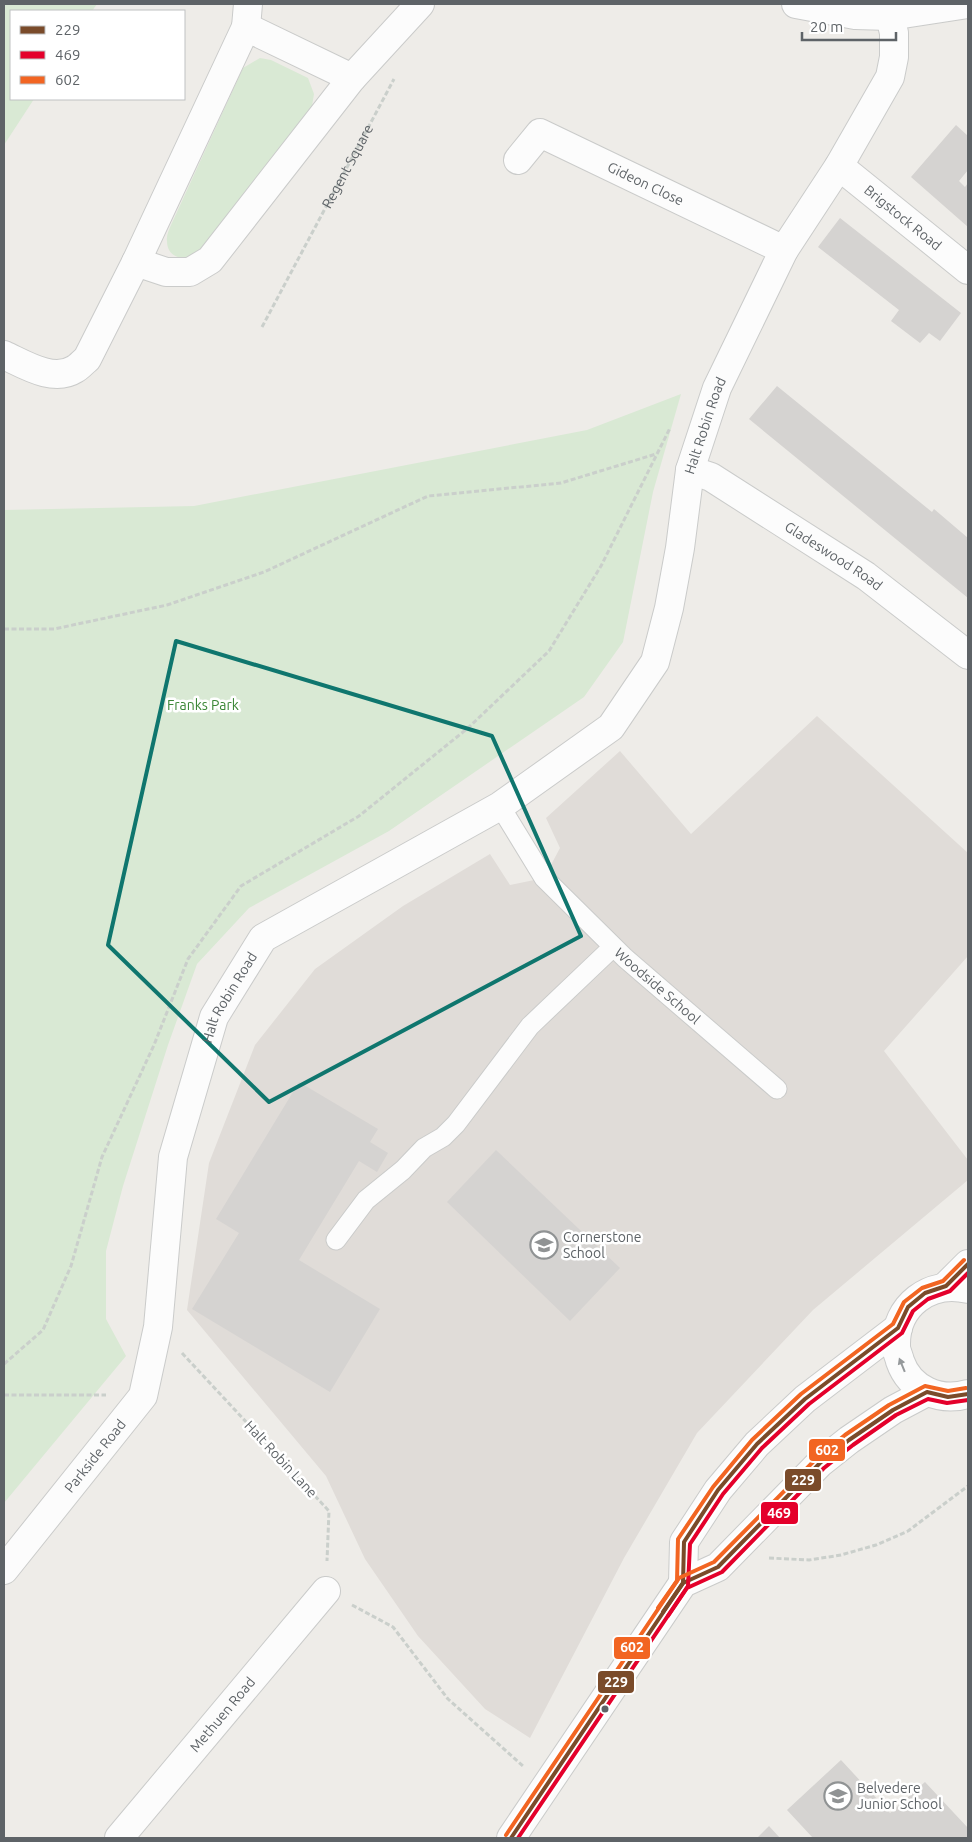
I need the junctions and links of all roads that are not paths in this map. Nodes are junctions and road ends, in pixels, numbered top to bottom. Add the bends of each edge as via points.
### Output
1 (420, 4) edge
2 (796, 4) edge
3 (967, 4) edge
4 (247, 16) edge
5 (890, 16) junction
6 (352, 78) junction
7 (518, 160) dead end
8 (839, 166) junction
9 (784, 250) junction
10 (136, 262) junction
11 (968, 270) edge
12 (4, 355) edge
13 (690, 470) junction
14 (968, 655) edge
15 (500, 806) junction
16 (613, 947) junction
17 (777, 1089) dead end
18 (336, 1240) dead end
19 (968, 1264) edge
20 (957, 1288) edge
21 (158, 1328) joint
22 (898, 1328) junction
23 (927, 1392) junction
24 (964, 1399) edge
25 (4, 1570) edge
26 (683, 1583) junction
27 (326, 1591) road end
28 (119, 1838) edge
29 (511, 1838) edge

1 - 6 street
2 - 5 street via 855,15
3 - 5 street
4 - 6 street
4 - 10 street
5 - 8 street, Halt Robin Road via 894,33 890,77
6 - 10 street via 210,260 190,272 166,272
7 - 9 street, Gideon Close via 540,133
8 - 9 street, Halt Robin Road
8 - 11 street, Brigstock Road
9 - 13 street, Halt Robin Road via 717,388
10 - 12 street via 86,359 74,370 60,374 43,372
13 - 14 street, Gladeswood Road via 711,476 866,576
13 - 15 street, Halt Robin Road via 679,556 655,662 611,727
15 - 16 lane, Woodside School via 544,878
15 - 21 street, Halt Robin Road via 263,938 214,1016 174,1157
16 - 17 lane, Woodside School
16 - 18 lane via 530,1026 456,1124 366,1200
19 - 20 street
20 - 22 street via 924,1293 908,1307
21 - 25 street, Parkside Road via 143,1396
23 -> 22 street via 904,1371 896,1348
22 - 26 street via 805,1399 757,1444 718,1490 684,1542
23 - 24 street
23 - 26 street via 892,1410 849,1440 820,1463 718,1567
26 - 29 street
27 - 28 street, Methuen Road

